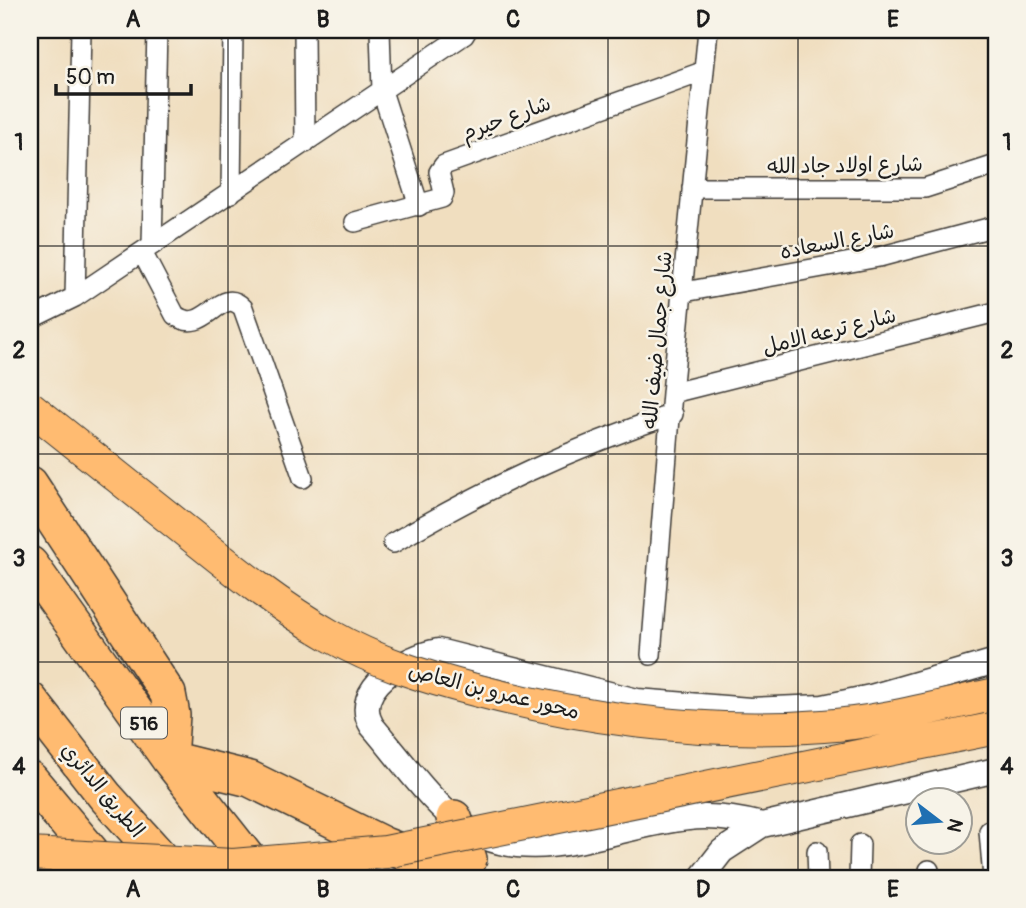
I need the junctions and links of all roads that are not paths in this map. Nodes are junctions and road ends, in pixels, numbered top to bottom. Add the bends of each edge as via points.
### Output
1 (81, 30) edge
2 (157, 30) edge
3 (233, 30) edge
4 (304, 30) edge
5 (380, 30) edge
6 (467, 30) edge
7 (708, 30) edge
8 (702, 72) junction
9 (382, 91) junction
10 (305, 143) junction
11 (996, 166) edge
12 (692, 188) junction
13 (231, 192) junction
14 (419, 206) junction
15 (355, 222) dead end
16 (996, 226) edge
17 (147, 249) junction
18 (684, 292) junction
19 (75, 297) junction
20 (996, 312) edge
21 (30, 319) edge
22 (672, 393) junction
23 (30, 407) edge
24 (673, 414) junction
25 (303, 478) dead end
26 (30, 484) edge
27 (393, 543) dead end
28 (30, 564) edge
29 (651, 655) dead end
30 (996, 661) edge
31 (996, 694) edge
32 (30, 700) edge
33 (996, 728) edge
34 (169, 759) junction
35 (996, 770) edge
36 (30, 779) edge
37 (454, 818) junction
38 (762, 825) junction
39 (989, 831) dead end
40 (860, 844) dead end
41 (817, 851) dead end
42 (30, 854) edge
43 (113, 878) edge
44 (179, 878) edge
45 (263, 878) edge
46 (701, 878) edge
47 (818, 878) edge
48 (859, 878) edge
49 (993, 878) edge

1 - 19 street
2 - 17 street
3 - 13 street
4 - 10 street
5 - 9 street
6 - 9 street
7 - 8 street, شارع جمال ضيف الله
8 - 12 street, شارع جمال ضيف الله
8 - 14 street, شارع حيرم via 444,165 439,172 444,196
9 - 10 street
9 - 14 street
10 - 13 street
11 - 12 street, شارع اولاد جاد الله via 925,188
12 - 18 street, شارع جمال ضيف الله
13 - 17 street
14 - 15 street, شارع حيرم
16 - 18 street, شارع السعاده via 880,257
17 - 19 street
17 - 25 street via 180,319 200,319 226,301 243,308
18 - 22 street, شارع جمال ضيف الله
19 - 21 street
20 - 22 street, شارع ترعه الامل
22 - 24 street, شارع جمال ضيف الله
23 - 31 main road, محور عمرو بن العاص, bridge via 304,621 364,653 441,681 612,718 746,729 826,726
24 - 27 street via 594,440 468,499
24 - 29 street, شارع جمال ضيف الله
26 - 34 highway via 168,694 172,715
28 - 34 highway, 516
30 - 37 street via 823,707 750,710 637,701 453,653 423,653 396,667 369,692 366,713 372,726
32 - 44 highway, الطريق الدائري via 105,796
33 - 42 main road, bridge via 386,852 233,865
34 - 37 highway via 250,779 384,845 452,871 466,866 469,859
34 - 45 highway, 516
35 - 38 street
36 - 43 highway
37 - 38 street via 480,835 525,847 556,845 686,818 737,819
38 - 46 street via 722,850
39 - 49 street
40 - 48 street
41 - 47 street

